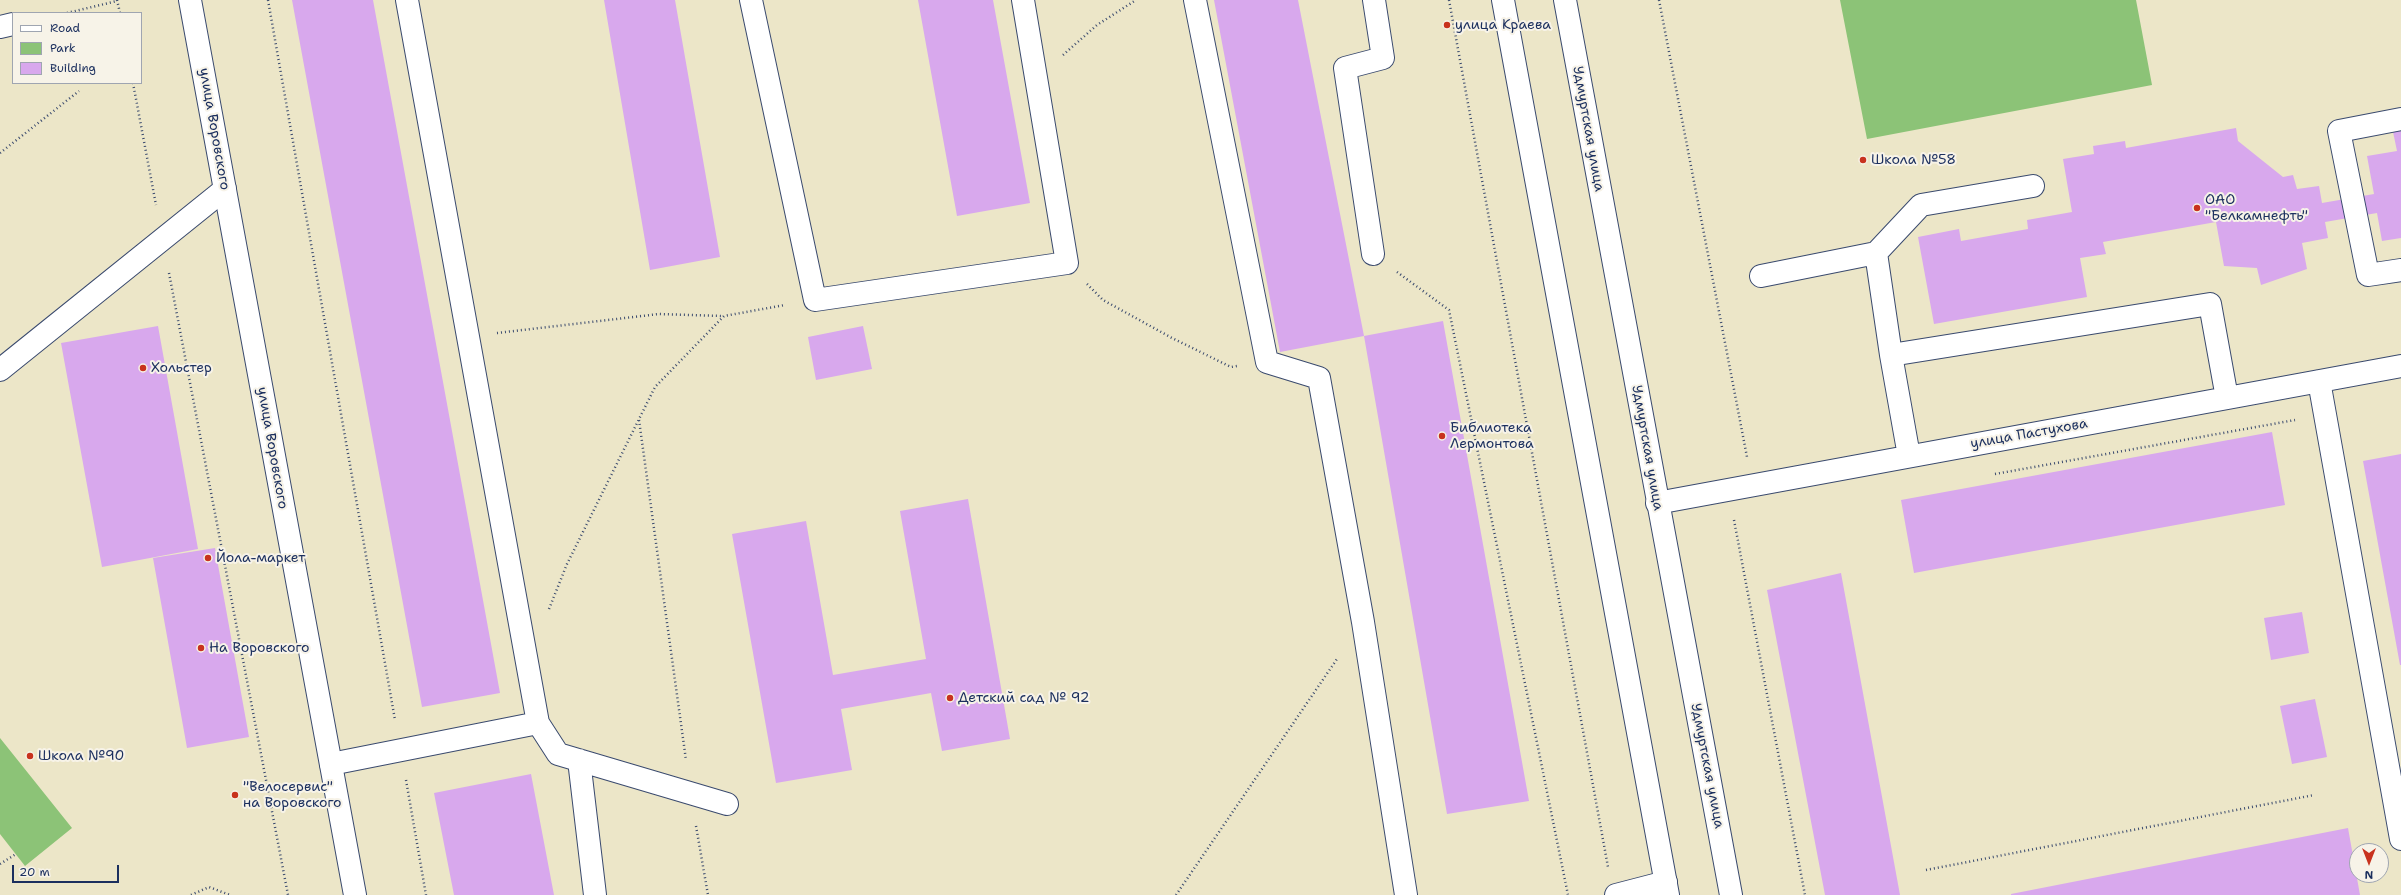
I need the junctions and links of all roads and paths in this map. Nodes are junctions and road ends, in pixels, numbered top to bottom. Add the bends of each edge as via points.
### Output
1 (117, 0) edge
2 (190, 0) edge
3 (268, 0) edge
4 (407, 0) edge
5 (750, 0) edge
6 (1023, 0) edge
7 (1136, 0) edge
8 (1195, 0) edge
9 (1374, 0) edge
10 (1449, 0) edge
11 (1503, 0) edge
12 (1564, 0) edge
13 (1659, 0) edge
14 (71, 12) edge
15 (120, 12) edge
16 (12, 24) edge
17 (0, 27) edge
18 (1036, 78) junction
19 (133, 84) edge
20 (79, 91) dead end
21 (2401, 119) edge
22 (0, 153) edge
23 (2033, 186) dead end
24 (225, 189) junction
25 (163, 241) junction
26 (1876, 253) junction
27 (1373, 254) joint
28 (1067, 263) junction
29 (2401, 270) edge
30 (1761, 276) dead end
31 (815, 300) junction
32 (724, 316) junction
33 (468, 337) junction
34 (1891, 355) junction
35 (1267, 362) junction
36 (2401, 366) edge
37 (0, 370) edge
38 (2319, 381) junction
39 (2227, 398) junction
40 (2326, 415) junction
41 (639, 420) junction
42 (1909, 456) junction
43 (1747, 459) dead end
44 (1990, 474) dead end
45 (1657, 503) junction
46 (1741, 519) dead end
47 (547, 614) dead end
48 (1363, 622) junction
49 (538, 723) junction
50 (400, 750) junction
51 (579, 760) junction
52 (330, 764) junction
53 (691, 793) junction
54 (2314, 795) dead end
55 (727, 804) dead end
56 (2401, 839) edge
57 (16, 854) dead end
58 (0, 864) edge
59 (1926, 870) dead end
60 (1609, 871) dead end
61 (1667, 888) edge
62 (191, 895) edge
63 (230, 895) edge
64 (288, 895) edge
65 (355, 895) edge
66 (426, 895) edge
67 (595, 895) edge
68 (708, 895) edge
69 (1176, 895) edge
70 (1406, 895) edge
71 (1568, 895) edge
72 (1616, 895) edge
73 (1731, 895) edge
74 (1805, 895) edge

1 - 14 path
1 - 15 path
2 - 24 main road, улица Воровского
3 - 50 path
4 - 33 main road
5 - 31 main road
6 - 18 main road
7 - 18 path via 1097,25
8 - 35 main road
9 - 27 main road via 1383,58 1345,68
10 - 60 path
11 - 61 main road
12 - 45 main road, Удмуртская улица
13 - 43 path
16 - 17 main road
18 - 28 main road
19 - 25 path
20 - 22 path
21 - 29 main road via 2339,131 2368,275
23 - 26 main road via 1921,205
24 - 25 main road
24 - 52 main road, улица Воровского
25 - 37 main road
25 - 64 path
26 - 30 main road
26 - 34 main road
27 - 71 path via 1449,310
28 - 31 main road
28 - 35 path via 1104,300 1172,338 1231,367
31 - 32 path
32 - 33 path via 659,314
32 - 41 path via 654,387
33 - 49 main road
34 - 39 main road via 2210,304
34 - 42 main road
35 - 48 main road via 1318,378
36 - 38 main road, улица Пастухова
38 - 39 main road, улица Пастухова
38 - 40 main road
39 - 42 main road, улица Пастухова
40 - 44 path
40 - 56 main road
41 - 47 path via 567,564
41 - 53 path
42 - 45 main road, улица Пастухова
45 - 73 main road, Удмуртская улица
46 - 74 path via 1734,520
48 - 69 path
48 - 70 main road
49 - 50 main road
49 - 51 main road via 558,754
50 - 52 main road
50 - 66 path
51 - 53 main road
51 - 67 main road
52 - 65 main road, улица Воровского
53 - 55 main road
53 - 68 path
54 - 59 path
57 - 58 path
61 - 72 main road
62 - 63 path via 208,887

